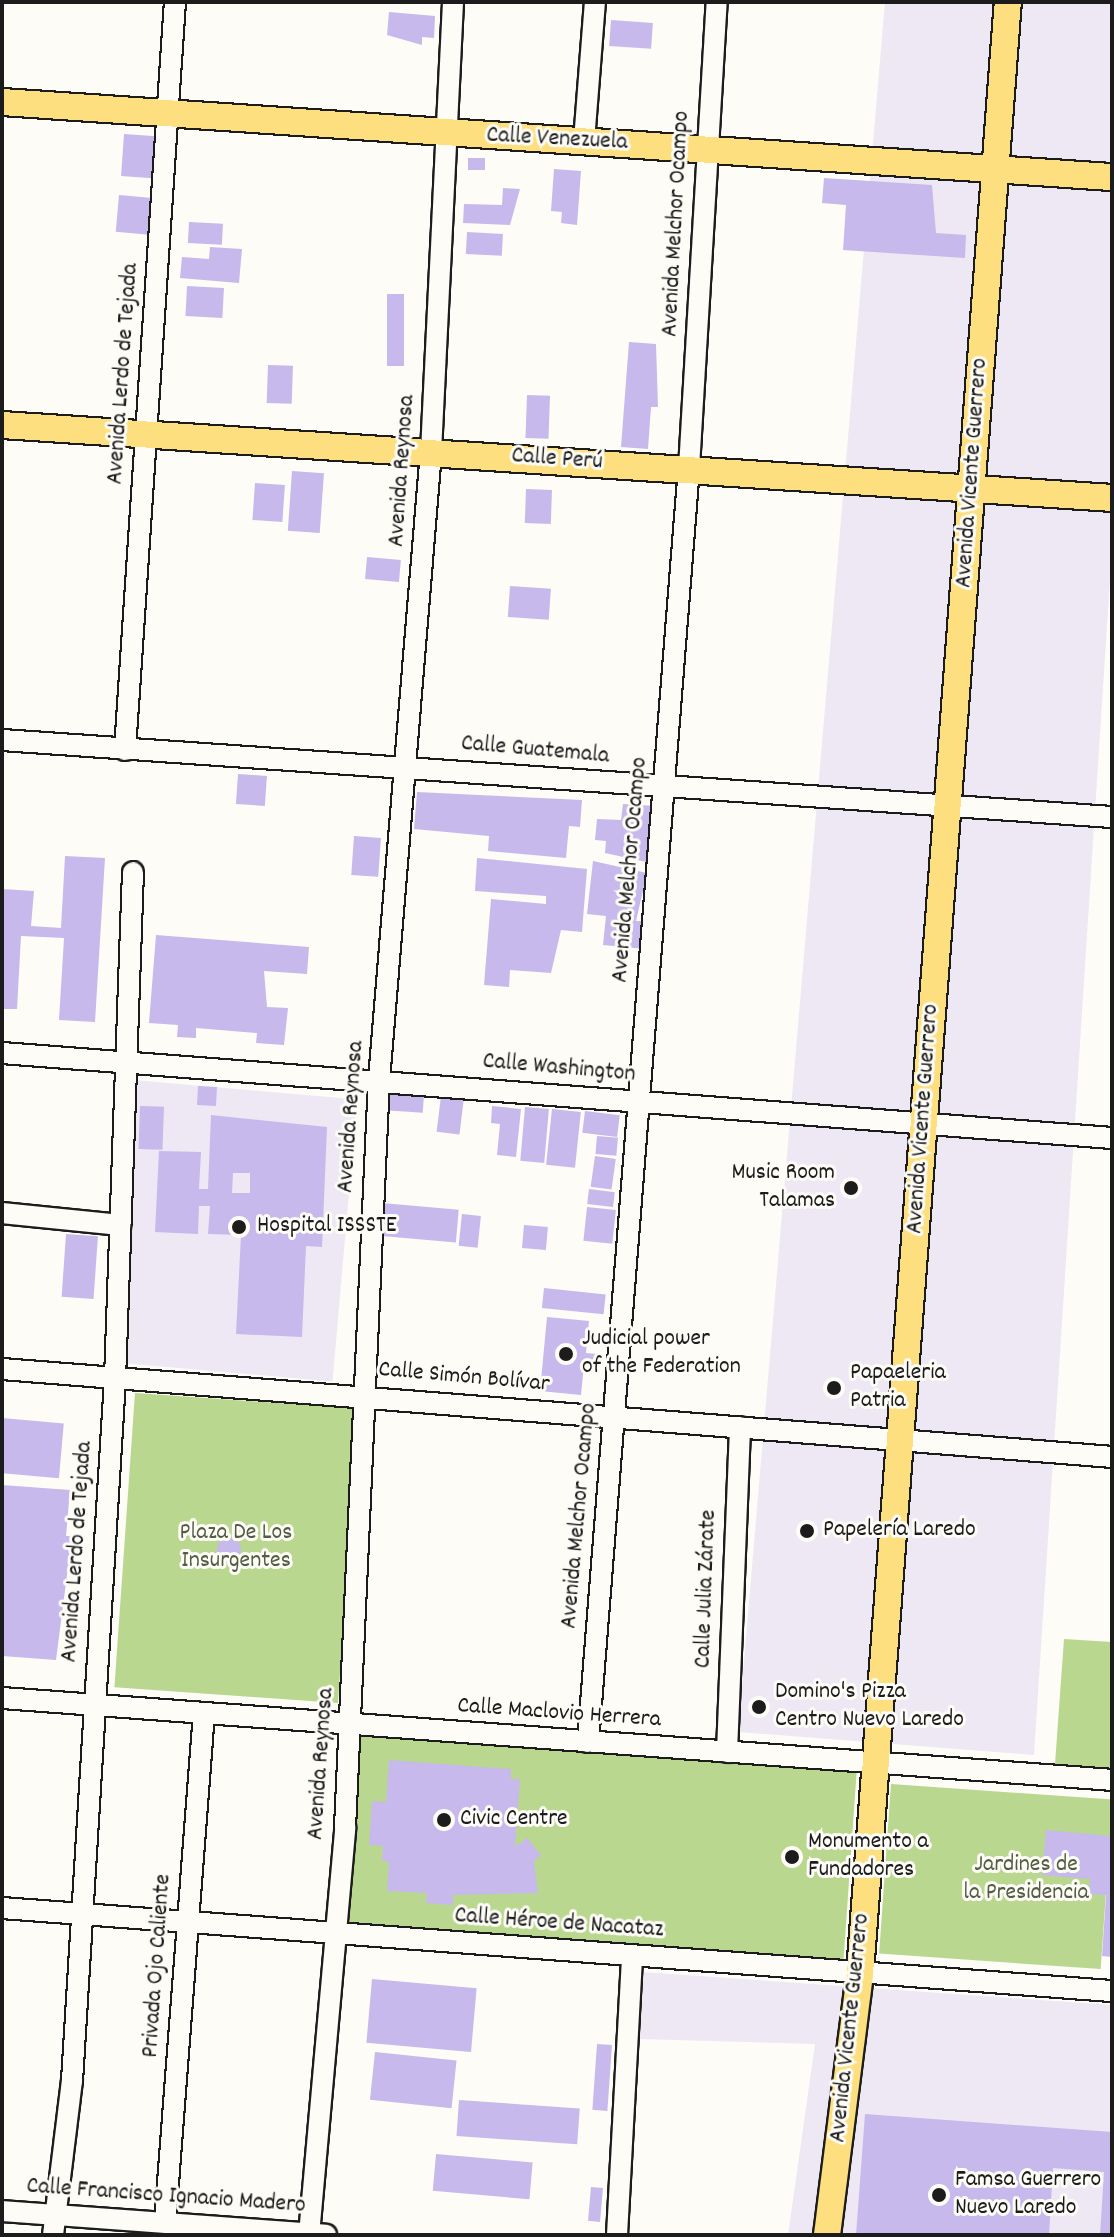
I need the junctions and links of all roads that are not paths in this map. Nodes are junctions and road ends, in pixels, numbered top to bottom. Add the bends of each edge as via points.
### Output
1 (175, 2) edge
2 (453, 2) edge
3 (595, 2) edge
4 (717, 2) edge
5 (1008, 2) edge
6 (2, 102) edge
7 (167, 113) junction
8 (450, 134) junction
9 (584, 141) junction
10 (707, 149) junction
11 (996, 168) junction
12 (1112, 177) edge
13 (2, 425) edge
14 (146, 434) junction
15 (431, 452) junction
16 (689, 468) junction
17 (972, 486) junction
18 (1112, 498) edge
19 (2, 740) edge
20 (125, 750) junction
21 (406, 767) junction
22 (664, 787) junction
23 (947, 807) junction
24 (1112, 817) edge
25 (133, 872) dead end
26 (2, 1053) edge
27 (126, 1061) junction
28 (379, 1080) junction
29 (639, 1102) junction
30 (923, 1125) junction
31 (1112, 1138) edge
32 (2, 1213) edge
33 (120, 1225) junction
34 (2, 1369) edge
35 (115, 1379) junction
36 (366, 1395) junction
37 (614, 1419) junction
38 (740, 1427) junction
39 (900, 1438) junction
40 (1112, 1457) edge
41 (2, 1698) edge
42 (94, 1705) junction
43 (204, 1713) junction
44 (351, 1724) junction
45 (588, 1742) junction
46 (727, 1752) junction
47 (875, 1764) junction
48 (1112, 1780) edge
49 (2, 1908) edge
50 (80, 1914) junction
51 (188, 1922) junction
52 (337, 1933) junction
53 (632, 1955) junction
54 (860, 1973) junction
55 (1112, 1991) edge
56 (2, 2211) edge
57 (165, 2222) junction
58 (54, 2225) edge
59 (315, 2235) edge
60 (617, 2235) edge
61 (827, 2235) edge

1 - 7 street, Avenida Lerdo de Tejada
2 - 8 street, Avenida Reynosa
3 - 9 street
4 - 10 street, Avenida Melchor Ocampo
5 - 11 main road, Avenida Vicente Guerrero
6 - 7 main road, Calle Venezuela
7 - 8 main road, Calle Venezuela
7 - 14 street, Avenida Lerdo de Tejada
8 - 9 main road, Calle Venezuela
8 - 15 street, Avenida Reynosa
9 - 10 main road, Calle Venezuela
10 - 11 main road, Calle Venezuela
10 - 16 street, Avenida Melchor Ocampo
11 - 12 main road, Calle Venezuela
11 - 17 main road, Avenida Vicente Guerrero
13 - 14 main road, Calle Perú
14 - 15 main road, Calle Perú
14 - 20 street, Avenida Lerdo de Tejada
15 - 16 main road, Calle Perú
15 - 21 street, Avenida Reynosa
16 - 17 main road, Calle Perú
16 - 22 street, Avenida Melchor Ocampo
17 - 18 main road, Calle Perú
17 - 23 main road, Avenida Vicente Guerrero
19 - 20 street, Calle Guatemala
20 - 21 street, Calle Guatemala
21 - 22 street, Calle Guatemala
21 - 28 street, Avenida Reynosa
22 - 23 street, Calle Guatemala
22 - 29 street, Avenida Melchor Ocampo
23 - 24 street, Calle Guatemala
23 - 30 main road, Avenida Vicente Guerrero
25 - 27 street, Avenida Lerdo de Tejada
26 - 27 street, Calle Washington
27 - 28 street, Calle Washington
27 - 33 street, Avenida Lerdo de Tejada
28 - 29 street, Calle Washington
28 - 36 street, Avenida Reynosa
29 - 30 street, Calle Washington
29 - 37 street, Avenida Melchor Ocampo
30 - 31 street, Calle Washington
30 - 39 main road, Avenida Vicente Guerrero
32 - 33 street
33 - 35 street, Avenida Lerdo de Tejada
34 - 35 street, Calle Simón Bolívar
35 - 36 street, Calle Simón Bolívar
35 - 42 street, Avenida Lerdo de Tejada
36 - 37 street, Calle Simón Bolívar
36 - 44 street, Avenida Reynosa
37 - 38 street, Calle Simón Bolívar
37 - 45 street, Avenida Melchor Ocampo
38 - 39 street, Calle Simón Bolívar
38 - 46 street, Calle Julia Zárate
39 - 40 street, Calle Simón Bolívar
39 - 47 main road, Avenida Vicente Guerrero
41 - 42 street, Calle Maclovio Herrera
42 - 43 street, Calle Maclovio Herrera
42 - 50 street, Avenida Lerdo de Tejada
43 - 44 street, Calle Maclovio Herrera
43 - 51 street, Privada Ojo Caliente
44 - 45 street, Calle Maclovio Herrera
44 - 52 street, Avenida Reynosa
45 - 46 street, Calle Maclovio Herrera
46 - 47 street, Calle Maclovio Herrera
47 - 48 street, Calle Maclovio Herrera
47 - 54 main road, Avenida Vicente Guerrero
49 - 50 street, Calle Héroe de Nacataz
50 - 51 street, Calle Héroe de Nacataz
50 - 58 street, Avenida Lerdo de Tejada
51 - 52 street, Calle Héroe de Nacataz
51 - 57 street, Privada Ojo Caliente
52 - 53 street, Calle Héroe de Nacataz
52 - 59 street, Avenida Reynosa
53 - 54 street, Calle Héroe de Nacataz
53 - 60 street
54 - 55 street, Calle Héroe de Nacataz
54 - 61 main road, Avenida Vicente Guerrero
56 - 58 street, Calle Francisco Ignacio Madero
57 - 58 street, Calle Francisco Ignacio Madero
57 - 59 street, Calle Francisco Ignacio Madero

